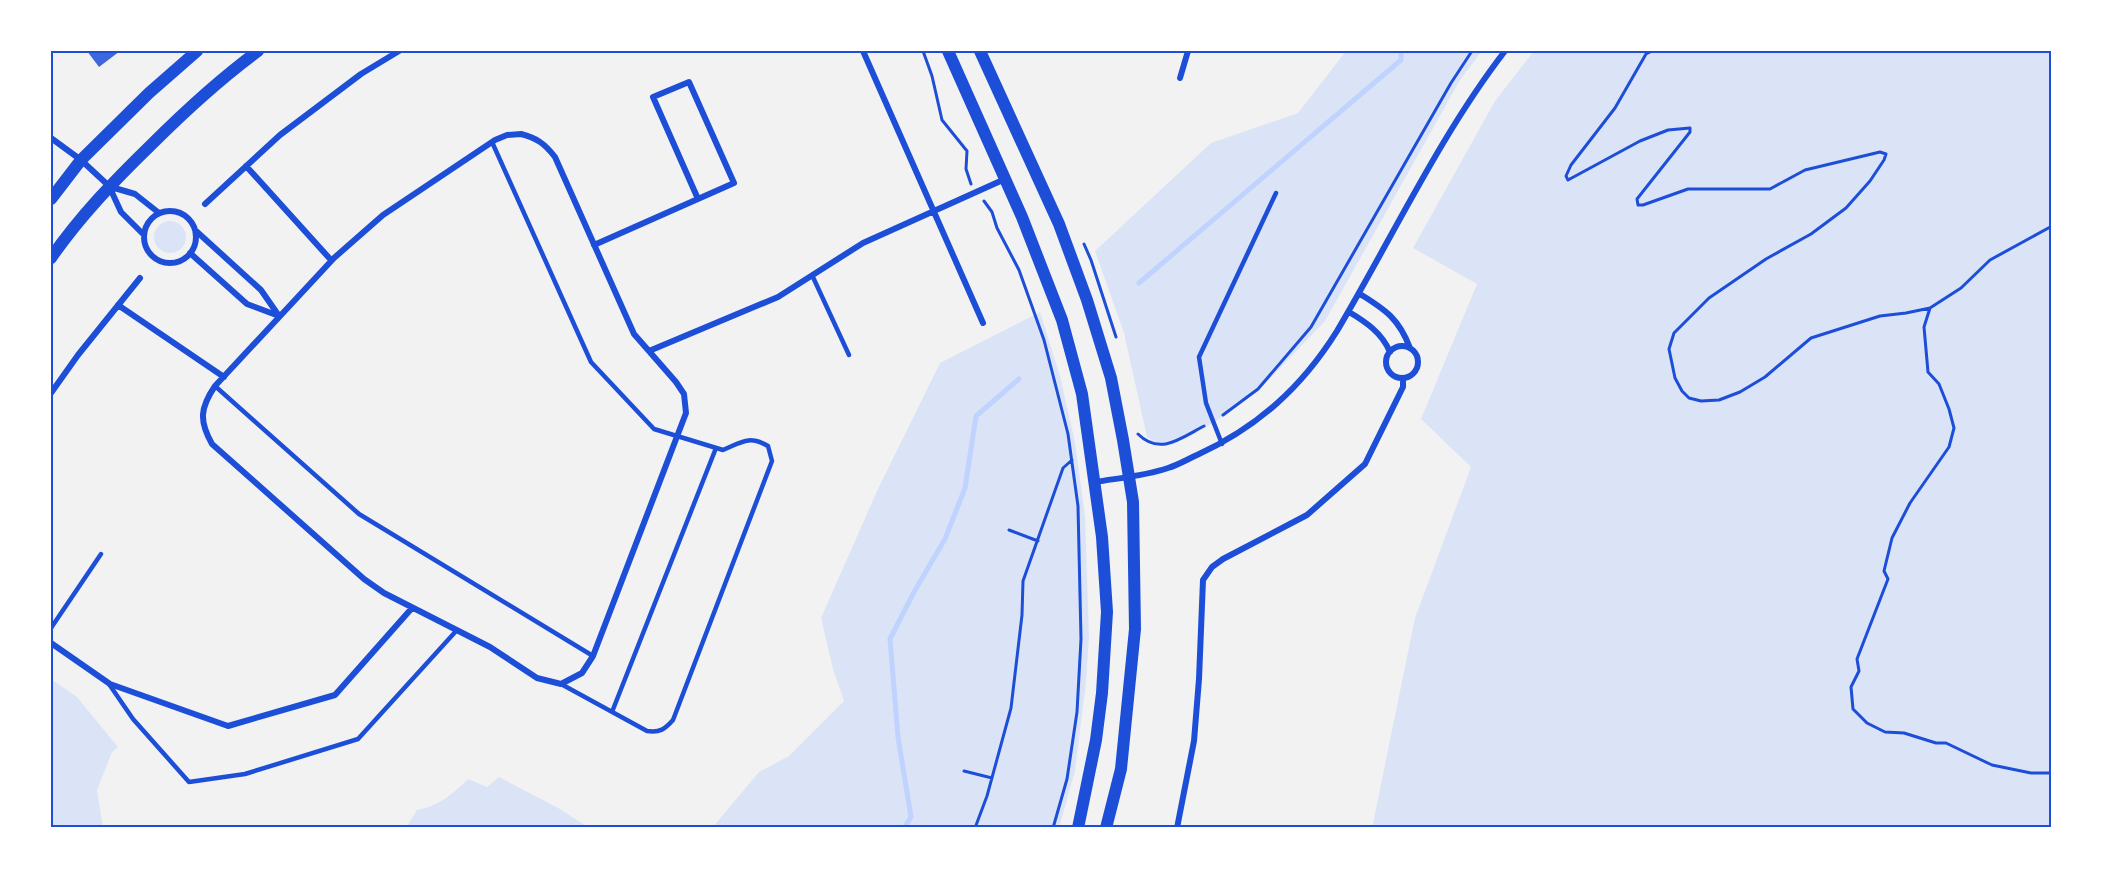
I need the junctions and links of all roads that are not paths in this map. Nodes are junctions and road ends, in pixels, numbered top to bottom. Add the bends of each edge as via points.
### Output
1 (197, 51) edge
2 (258, 51) edge
3 (399, 51) edge
4 (862, 51) edge
5 (948, 51) edge
6 (980, 51) edge
7 (1188, 51) edge
8 (1505, 51) edge
9 (1180, 78) dead end
10 (51, 138) edge
11 (492, 142) junction
12 (81, 160) junction
13 (246, 166) junction
14 (1005, 179) junction
15 (109, 186) junction
16 (1276, 193) dead end
17 (51, 199) edge
18 (698, 199) junction
19 (205, 204) dead end
20 (934, 211) junction
21 (159, 213) junction
22 (195, 230) junction
23 (144, 235) junction
24 (594, 245) junction
25 (190, 253) junction
26 (51, 258) edge
27 (331, 260) junction
28 (812, 275) junction
29 (140, 278) dead end
30 (1360, 294) junction
31 (118, 305) junction
32 (1349, 312) junction
33 (279, 316) junction
34 (982, 323) dead end
35 (1410, 348) junction
36 (650, 351) junction
37 (1390, 352) junction
38 (849, 355) dead end
39 (224, 377) junction
40 (1403, 379) junction
41 (215, 386) junction
42 (51, 393) edge
43 (677, 436) junction
44 (1222, 444) junction
45 (716, 448) junction
46 (1129, 476) junction
47 (1095, 482) junction
48 (101, 554) dead end
49 (412, 608) junction
50 (51, 628) edge
51 (457, 630) junction
52 (51, 643) edge
53 (594, 656) junction
54 (107, 682) junction
55 (561, 684) junction
56 (612, 712) junction
57 (1078, 828) edge
58 (1106, 828) edge
59 (1177, 828) edge

1 - 12 main road
2 - 15 main road via 171,125
3 - 13 street via 343,87
4 - 20 street
5 - 14 main road
6 - 46 main road via 1059,224 1087,300 1111,378
7 - 9 street
8 - 30 street via 1438,154
10 - 12 street
11 - 24 street via 521,134 535,137 547,146
11 - 27 street via 383,215
11 - 43 lane via 591,362 654,429
12 - 15 street
12 - 17 main road
13 - 19 street
13 - 27 street
14 - 20 street
14 - 47 main road via 1062,320 1082,394
15 - 21 street via 135,194
15 - 23 street via 121,212
15 - 26 main road
16 - 44 lane via 1199,357 1206,403
18 - 18 street via 653,97 689,82 734,183
18 - 24 street
20 - 28 street via 863,243
20 - 34 street
21 - 22 street via 183,214
21 - 23 street via 149,222
22 - 25 street via 196,240
22 - 33 street via 261,290
23 - 25 street via 148,250 160,261 176,262
24 - 36 street via 634,333
25 - 33 street via 247,304
27 - 33 street
28 - 36 street via 778,297
28 - 38 lane
29 - 31 street
30 - 32 street
30 - 35 street via 1398,323
31 - 39 street
31 - 42 street
32 - 37 street via 1380,335
32 - 44 street via 1319,360 1299,382 1249,428
33 - 39 street
35 - 37 street via 1399,346
35 - 40 street via 1417,356 1418,366
36 - 43 street via 684,394 686,413
37 - 40 street via 1386,367 1392,376
39 - 41 street
40 - 59 street via 1403,387 1365,464 1307,515 1223,559 1203,580 1194,741
41 - 49 street via 202,417 204,430 213,444 364,579
41 - 53 lane via 359,514
43 - 45 lane
43 - 53 street
44 - 46 street via 1168,468
45 - 56 lane
45 - 56 lane via 723,450 748,439 757,440 768,446 772,461 673,720 656,733
46 - 47 street
46 - 58 main road via 1135,629 1121,769
47 - 57 main road via 1107,612 1101,705
48 - 50 lane
49 - 51 street
49 - 54 street via 335,695 228,726
51 - 54 lane via 358,739 245,774 189,782 133,719
51 - 55 street via 537,678
52 - 54 street
53 - 55 street via 582,673
55 - 56 lane

